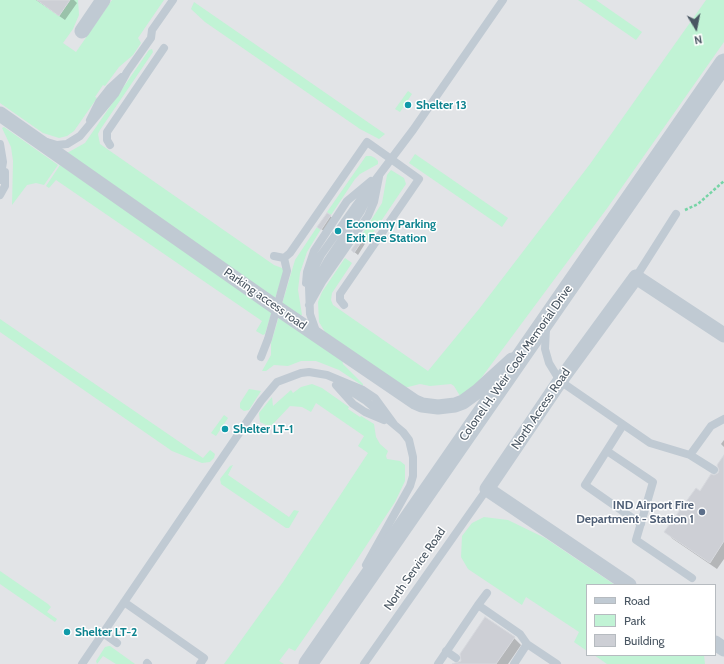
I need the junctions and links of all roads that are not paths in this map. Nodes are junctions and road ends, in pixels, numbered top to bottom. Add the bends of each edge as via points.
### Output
1 (103, 0) edge
2 (173, 0) edge
3 (503, 0) edge
4 (82, 31) dead end
5 (164, 48) dead end
6 (724, 63) edge
7 (4, 116) edge
8 (0, 144) edge
9 (110, 145) dead end
10 (389, 162) junction
11 (1, 164) edge
12 (381, 172) junction
13 (0, 180) edge
14 (0, 196) edge
15 (676, 214) road end
16 (274, 256) dead end
17 (284, 258) junction
18 (636, 277) junction
19 (309, 305) junction
20 (344, 305) dead end
21 (277, 308) junction
22 (548, 317) junction
23 (724, 335) edge
24 (320, 337) junction
25 (532, 341) junction
26 (261, 357) dead end
27 (327, 375) junction
28 (560, 381) junction
29 (724, 420) edge
30 (394, 424) junction
31 (623, 425) junction
32 (607, 451) junction
33 (690, 455) junction
34 (714, 470) dead end
35 (487, 489) junction
36 (641, 524) junction
37 (692, 578) dead end
38 (628, 584) edge
39 (487, 593) dead end
40 (124, 602) junction
41 (478, 605) junction
42 (103, 634) junction
43 (117, 643) dead end
44 (322, 644) junction
45 (527, 644) junction
46 (716, 644) edge
47 (724, 650) edge
48 (446, 651) junction
49 (456, 658) dead end
50 (84, 663) edge
51 (200, 664) edge
52 (308, 664) edge
53 (364, 664) edge
54 (438, 664) edge
55 (514, 664) edge
56 (557, 664) edge

1 - 4 street
2 - 7 lane via 107,106 72,142 56,145
3 - 10 lane
5 - 9 lane via 107,132 106,140
6 - 22 street, Colonel H. Weir Cook Memorial Drive
7 - 21 street, Parking access road
8 - 11 lane
10 - 12 lane
10 - 17 lane via 367,142
10 - 20 lane via 419,179 340,294 340,300
11 - 13 lane
11 - 14 lane via 6,179
12 - 19 lane via 368,216
12 - 19 lane via 342,223 316,265 309,287
15 - 18 lane
16 - 17 lane
17 - 21 lane via 287,271
18 - 23 street
18 - 28 street, North Access Road
19 - 24 lane via 312,323
21 - 24 street, Parking access road
21 - 26 lane
22 - 25 street, Colonel H. Weir Cook Memorial Drive
22 - 28 lane via 544,336 545,349 549,364
24 - 25 street, Parking access road via 407,398 422,405 438,407 455,405 471,397
25 - 44 street, Colonel H. Weir Cook Memorial Drive
27 - 30 lane via 353,404
27 - 30 lane via 363,390 375,398
27 - 40 lane via 301,373 277,382 266,394
28 - 31 lane
28 - 35 street, North Access Road
29 - 33 lane via 710,426
30 - 44 lane via 403,432 411,446 414,463 412,481
31 - 32 lane
31 - 33 lane via 650,443
32 - 36 lane via 653,482
32 - 36 lane via 585,485
33 - 34 lane
35 - 38 street
35 - 53 lane, North Service Road
36 - 37 lane via 636,540
39 - 41 lane
40 - 42 lane
40 - 51 lane via 204,658
41 - 45 lane via 520,634
41 - 48 lane
42 - 43 lane
42 - 50 lane
44 - 52 street, Colonel H. Weir Cook Memorial Drive
45 - 55 lane
45 - 56 lane
46 - 47 street
48 - 49 lane
48 - 54 lane

